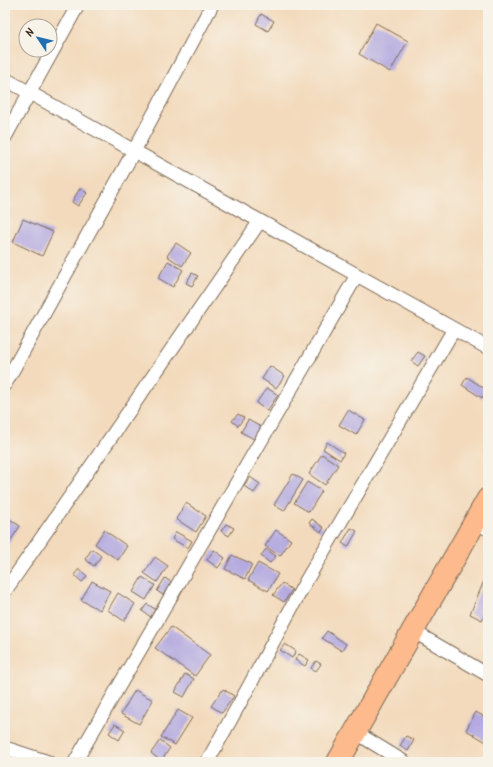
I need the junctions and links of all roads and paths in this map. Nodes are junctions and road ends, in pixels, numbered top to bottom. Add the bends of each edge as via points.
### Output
1 (78, 5) edge
2 (212, 5) edge
3 (5, 78) edge
4 (30, 92) junction
5 (5, 137) edge
6 (134, 151) junction
7 (260, 221) junction
8 (357, 275) junction
9 (454, 330) junction
10 (488, 348) edge
11 (5, 384) edge
12 (488, 499) edge
13 (482, 526) edge
14 (5, 591) edge
15 (413, 631) junction
16 (488, 675) edge
17 (355, 732) junction
18 (5, 748) edge
19 (48, 762) edge
20 (75, 762) edge
21 (206, 762) edge
22 (338, 762) edge
23 (404, 762) edge

1 - 4 street
2 - 6 street
3 - 4 street
4 - 5 street
4 - 6 street
6 - 7 street
6 - 11 street
7 - 8 street
7 - 14 street
8 - 9 street
8 - 20 street
9 - 10 street
9 - 21 street via 306,581
12 - 13 highway
13 - 15 highway
15 - 16 street
15 - 17 highway
17 - 22 highway
17 - 23 street
18 - 19 street

